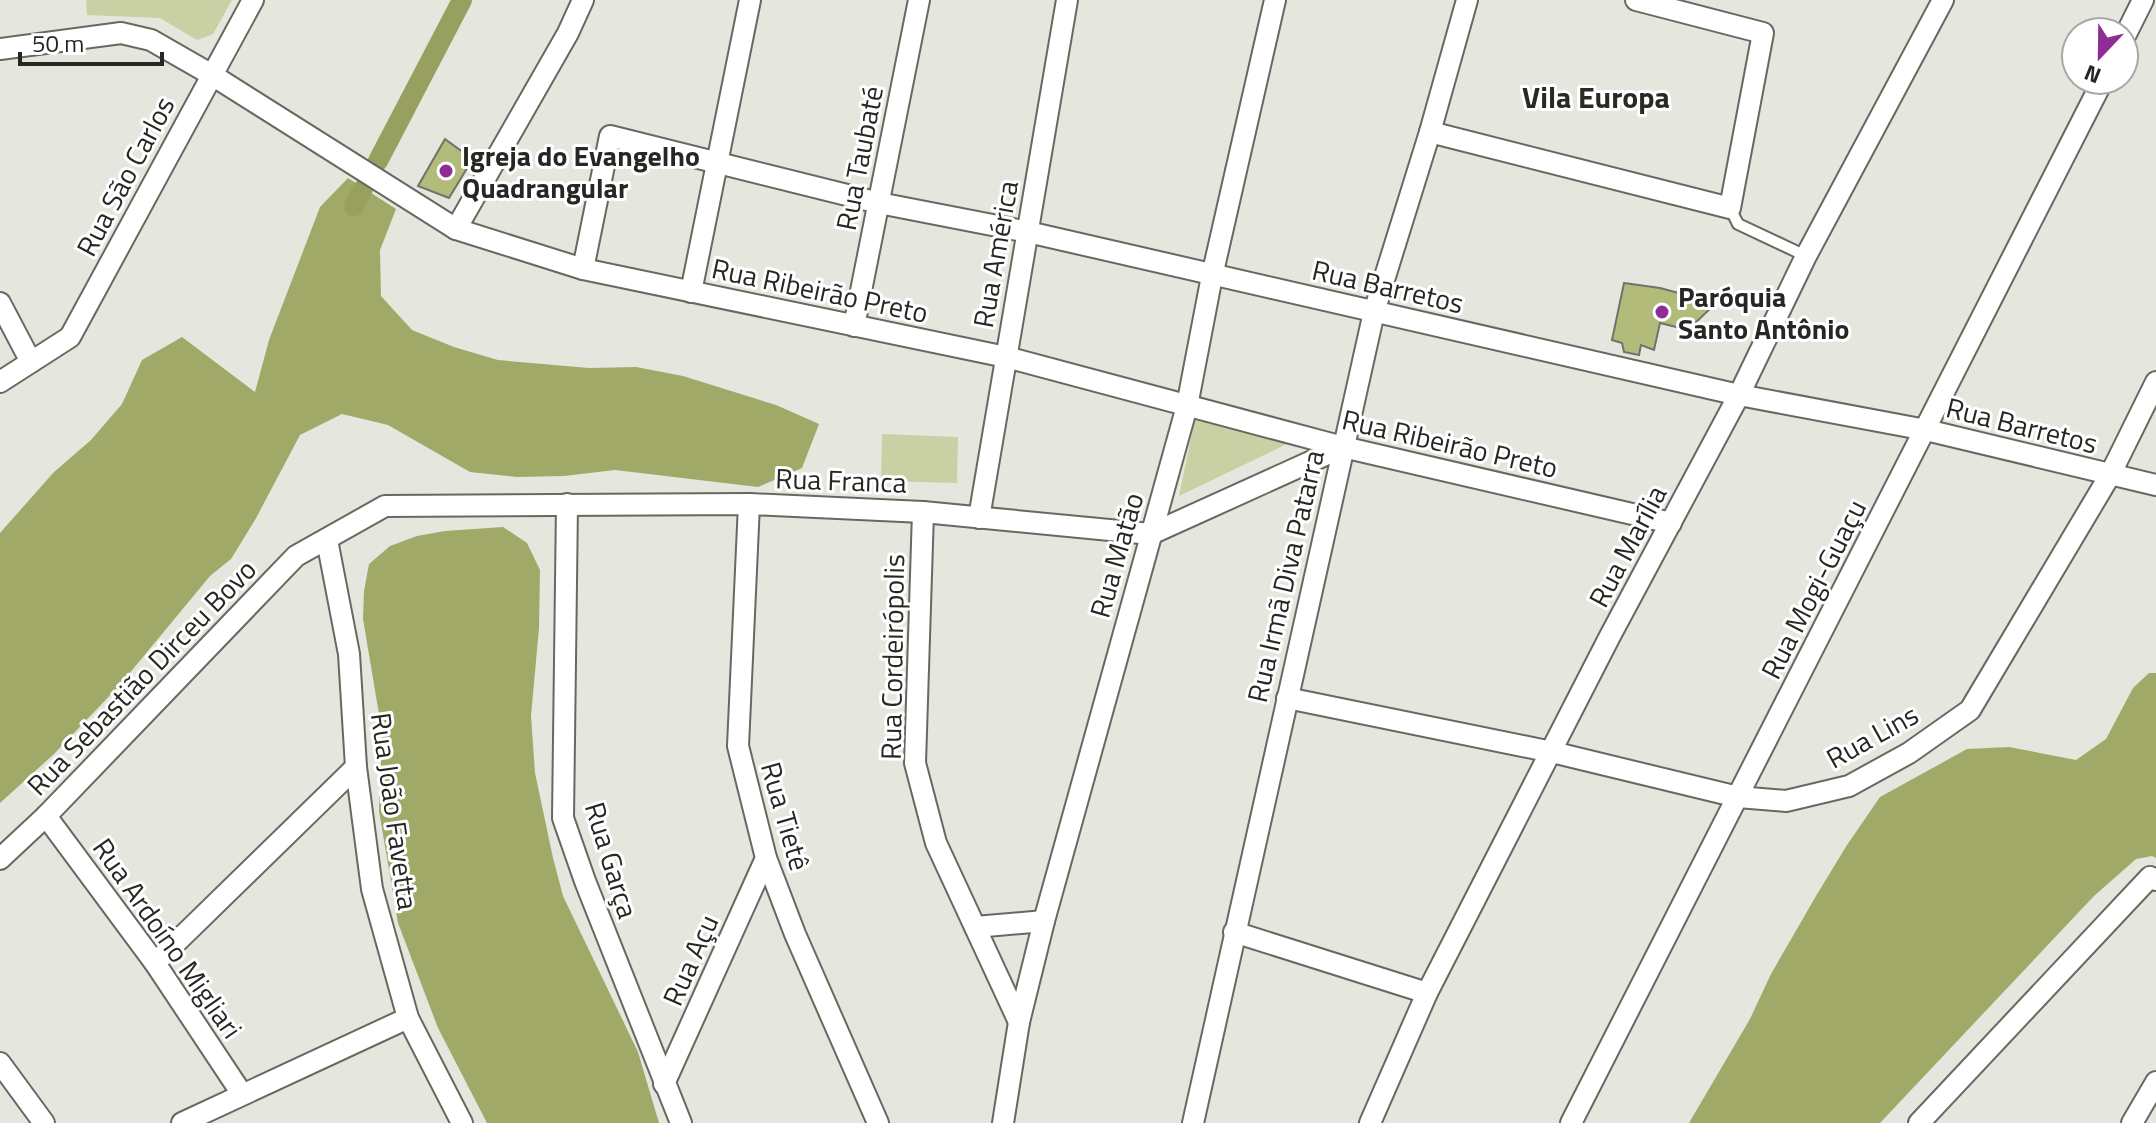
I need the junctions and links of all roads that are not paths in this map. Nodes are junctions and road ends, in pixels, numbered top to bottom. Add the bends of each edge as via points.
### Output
1 (253, 0) edge
2 (583, 0) edge
3 (750, 0) edge
4 (919, 0) edge
5 (1067, 0) edge
6 (1275, 0) edge
7 (1467, 0) edge
8 (1636, 0) edge
9 (1943, 0) edge
10 (0, 49) edge
11 (212, 75) junction
12 (2095, 96) edge
13 (1430, 132) junction
14 (716, 164) junction
15 (879, 203) junction
16 (1730, 208) junction
17 (456, 229) junction
18 (1028, 232) junction
19 (1806, 256) junction
20 (583, 269) junction
21 (1212, 276) junction
22 (691, 292) junction
23 (0, 303) edge
24 (1374, 312) junction
25 (854, 326) junction
26 (1006, 357) junction
27 (31, 362) junction
28 (0, 382) edge
29 (2156, 382) edge
30 (1739, 395) junction
31 (1187, 406) junction
32 (1926, 430) junction
33 (1343, 447) junction
34 (2110, 475) junction
35 (2156, 485) edge
36 (567, 504) junction
37 (749, 504) junction
38 (923, 512) junction
39 (979, 518) junction
40 (1671, 523) junction
41 (1151, 534) junction
42 (327, 540) junction
43 (1287, 698) junction
44 (1552, 752) junction
45 (356, 767) junction
46 (1738, 797) junction
47 (46, 816) junction
48 (766, 858) junction
49 (0, 859) edge
50 (2156, 880) edge
51 (1044, 921) junction
52 (975, 927) junction
53 (1234, 932) junction
54 (155, 963) junction
55 (1427, 993) junction
56 (408, 1018) junction
57 (1019, 1022) junction
58 (0, 1063) edge
59 (2156, 1082) edge
60 (664, 1084) junction
61 (242, 1094) junction
62 (44, 1123) edge
63 (182, 1123) edge
64 (462, 1123) edge
65 (681, 1123) edge
66 (878, 1123) edge
67 (1003, 1123) edge
68 (1193, 1123) edge
69 (1370, 1123) edge
70 (1571, 1123) edge
71 (1919, 1123) edge
72 (2132, 1123) edge

1 - 11 street, Rua São Carlos
2 - 17 street
3 - 14 street
4 - 15 street, Rua Taubaté
5 - 18 street, Rua América
6 - 21 street, Rua Matão
7 - 13 street, Rua Irmã Diva Patarra
8 - 16 street via 1763,33
9 - 19 street, Rua Marília
10 - 11 street, Rua Ribeirão Preto via 121,33 151,40
11 - 17 street, Rua Ribeirão Preto
11 - 27 street, Rua São Carlos via 70,337
12 - 32 street, Rua Mogi-Guaçu
13 - 16 street
13 - 24 street, Rua Irmã Diva Patarra
14 - 15 street, Rua Barretos
14 - 20 street, Rua Barretos via 610,136
14 - 22 street
15 - 18 street, Rua Barretos
15 - 25 street, Rua Taubaté
16 - 19 lane via 1738,224
17 - 20 street, Rua Ribeirão Preto
18 - 21 street, Rua Barretos
18 - 26 street, Rua América
19 - 30 street, Rua Marília
20 - 22 street, Rua Ribeirão Preto
21 - 24 street, Rua Barretos
21 - 31 street, Rua Matão
22 - 25 street, Rua Ribeirão Preto
23 - 27 street
24 - 30 street, Rua Barretos
24 - 33 street, Rua Irmã Diva Patarra
25 - 26 street, Rua Ribeirão Preto
26 - 31 street, Rua Ribeirão Preto
26 - 39 street, Rua América
27 - 28 street, Rua São Carlos
29 - 34 street, Rua Lins
30 - 32 street, Rua Barretos
30 - 40 street, Rua Marília
31 - 33 street, Rua Ribeirão Preto
31 - 41 street, Rua Matão
32 - 34 street, Rua Barretos
32 - 46 street, Rua Mogi-Guaçu
33 - 40 street, Rua Ribeirão Preto
33 - 41 street, Rua Franca
33 - 43 street, Rua Irmã Diva Patarra
34 - 35 street, Rua Barretos
34 - 46 street, Rua Lins via 1970,710 1849,786 1786,801
36 - 37 street, Rua Franca
36 - 42 street, Rua Franca via 385,506
36 - 60 street, Rua Garça via 563,818
37 - 38 street, Rua Franca
37 - 48 street, Rua Tietê via 738,746
38 - 39 street, Rua Franca
38 - 52 street, Rua Cordeirópolis via 915,763 936,843
39 - 41 street, Rua Franca
40 - 44 street, Rua Marília
41 - 51 street, Rua Matão
42 - 45 street, Rua João Favetta via 349,654
42 - 47 street, Rua Sebastião Dirceu Bovo via 296,556
43 - 44 street, Rua Lins
43 - 53 street, Rua Irmã Diva Patarra
44 - 46 street, Rua Lins
44 - 55 street, Rua Marília
45 - 54 street
45 - 56 street, Rua João Favetta via 372,889
46 - 70 street, Rua Mogi-Guaçu
47 - 49 street, Rua Sebastião Dirceu Bovo
47 - 54 street, Rua Ardoíno Migliari
48 - 60 street, Rua Açu
48 - 66 street, Rua Tietê
50 - 71 street via 2150,877
51 - 52 street
51 - 57 street, Rua Matão
52 - 57 street, Rua Cordeirópolis
53 - 55 street
53 - 68 street, Rua Irmã Diva Patarra
54 - 61 street, Rua Ardoíno Migliari
55 - 69 street, Rua Marília
56 - 61 street
56 - 64 street, Rua João Favetta
57 - 67 street, Rua Matão
58 - 62 street
59 - 72 street
60 - 65 street, Rua Garça
61 - 63 street

